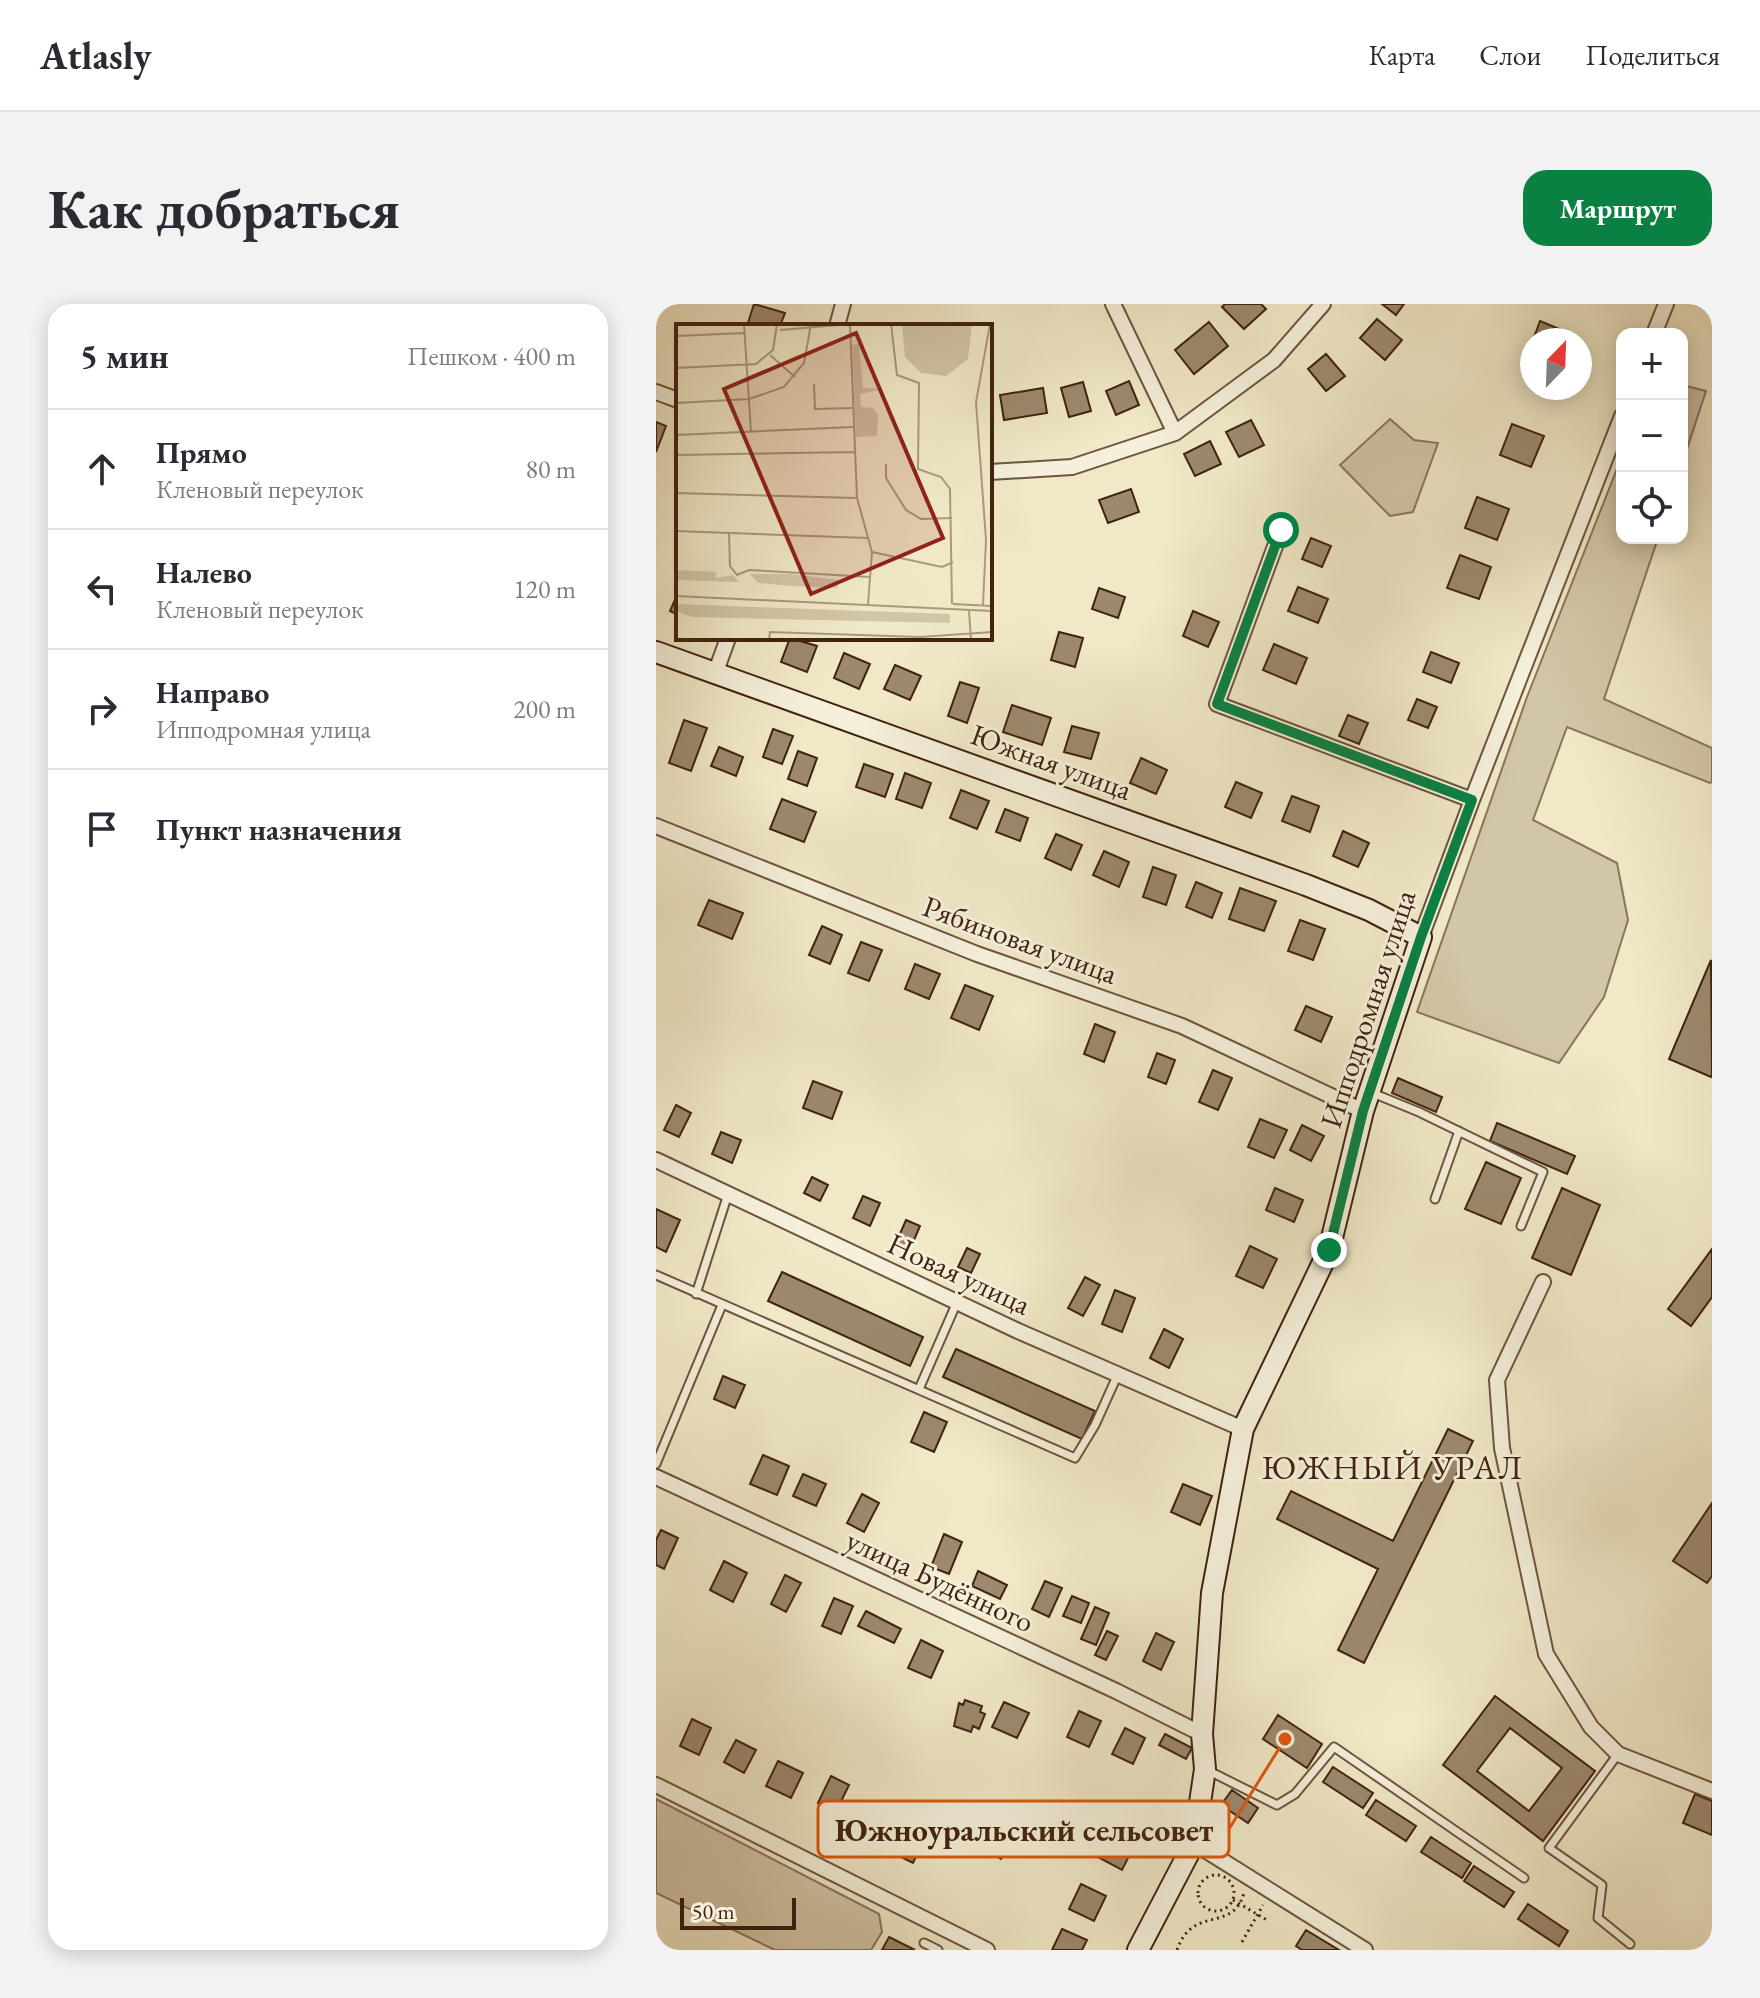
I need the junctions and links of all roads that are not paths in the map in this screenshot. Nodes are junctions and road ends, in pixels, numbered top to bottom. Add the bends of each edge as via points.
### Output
1 (843, 304) edge
2 (1113, 304) edge
3 (1323, 304) edge
4 (1666, 304) edge
5 (838, 324) edge
6 (1656, 328) edge
7 (656, 392) edge
8 (676, 399) edge
9 (1616, 431) edge
10 (1175, 433) junction
11 (992, 472) edge
12 (1281, 530) dead end
13 (727, 640) edge
14 (656, 652) edge
15 (715, 674) junction
16 (1472, 800) junction
17 (656, 826) edge
18 (1421, 937) junction
19 (1366, 1102) junction
20 (1459, 1131) junction
21 (656, 1160) edge
22 (728, 1194) junction
23 (1435, 1199) dead end
24 (1521, 1226) dead end
25 (656, 1275) edge
26 (1543, 1282) dead end
27 (696, 1294) junction
28 (957, 1302) junction
29 (722, 1305) junction
30 (1118, 1374) junction
31 (919, 1389) junction
32 (1243, 1429) junction
33 (656, 1464) edge
34 (656, 1477) edge
35 (1202, 1734) junction
36 (1618, 1754) junction
37 (1205, 1769) junction
38 (656, 1785) edge
39 (1712, 1791) edge
40 (1194, 1843) junction
41 (1524, 1878) dead end
42 (924, 1943) dead end
43 (1630, 1944) dead end
44 (938, 1950) edge
45 (987, 1950) edge
46 (1138, 1950) edge
47 (1365, 1950) edge

1 - 5 street
2 - 10 street
3 - 10 street via 1274,360
4 - 6 street
7 - 8 street
9 - 16 street, Ипподромная улица
10 - 11 street via 1072,467
12 - 16 street via 1217,704
13 - 15 street
14 - 15 street, Южная улица
15 - 18 street, Южная улица via 1306,885
16 - 18 street, Ипподромная улица
17 - 19 street, Рябиновая улица via 977,954 1182,1026
18 - 19 street, Ипподромная улица
19 - 20 lane
19 - 32 street, Ипподромная улица via 1329,1250
20 - 23 lane
20 - 24 lane via 1543,1172
21 - 22 street, Новая улица
22 - 27 lane
22 - 28 street, Новая улица
25 - 27 lane
26 - 36 street via 1497,1380 1502,1448 1546,1654 1591,1727
27 - 29 lane
28 - 30 street, Новая улица
28 - 31 lane
29 - 31 lane
29 - 33 lane
30 - 31 lane via 1075,1458
30 - 32 street, Новая улица
32 - 35 street, Ипподромная улица via 1212,1593
34 - 35 street, улица Будённого
35 - 37 street, Ипподромная улица
36 - 39 street
36 - 43 lane via 1549,1848 1602,1885 1598,1918
37 - 40 street, Ипподромная улица
37 - 41 lane via 1277,1805 1295,1794 1334,1747
38 - 45 street
40 - 46 street, Ипподромная улица
40 - 47 street
42 - 44 lane

